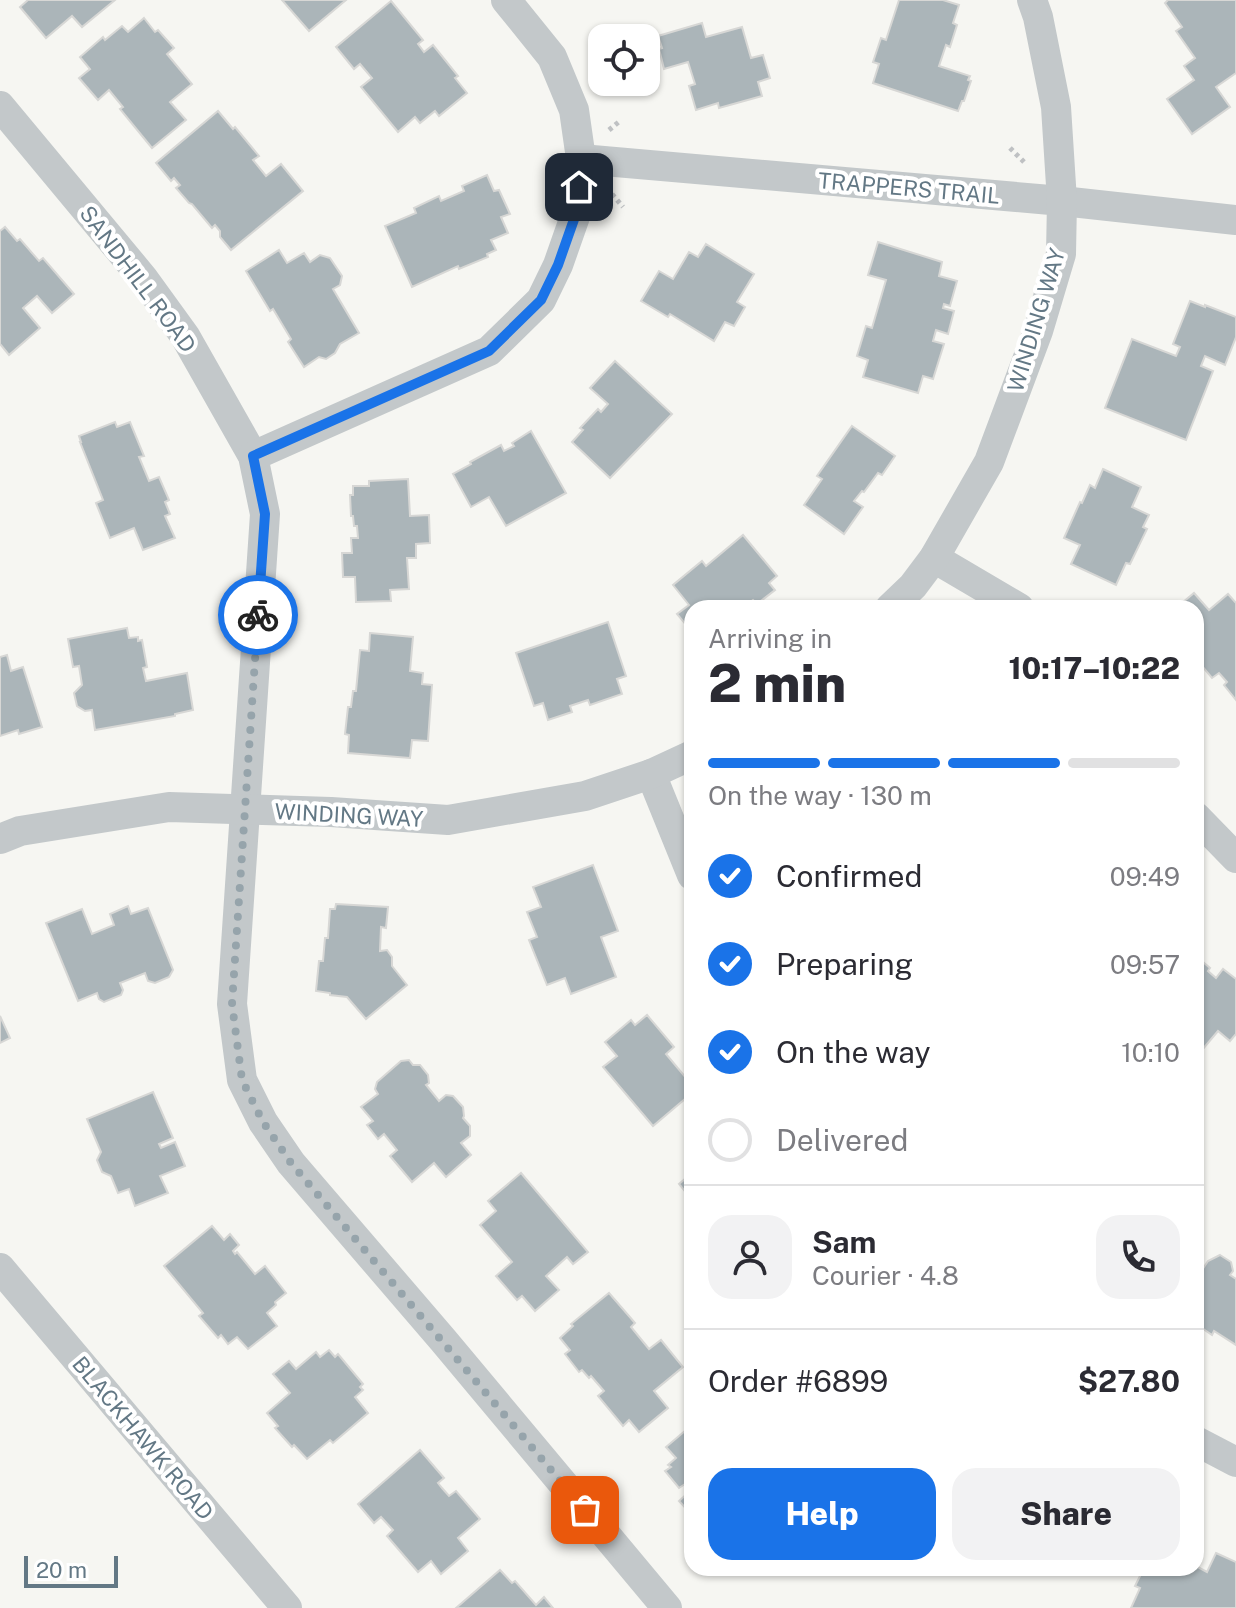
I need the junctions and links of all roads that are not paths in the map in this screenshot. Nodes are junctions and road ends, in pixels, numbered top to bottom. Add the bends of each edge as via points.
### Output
1 (506, 0) edge
2 (1032, 0) edge
3 (2, 113) edge
4 (581, 159) junction
5 (1062, 201) junction
6 (1236, 220) edge
7 (253, 456) junction
8 (934, 558) junction
9 (898, 600) edge
10 (1005, 600) edge
11 (684, 759) edge
12 (651, 774) junction
13 (245, 809) junction
14 (1204, 825) edge
15 (0, 839) edge
16 (684, 855) edge
17 (1236, 858) edge
18 (0, 1268) edge
19 (1204, 1445) edge
20 (1236, 1462) edge
21 (287, 1608) edge
22 (667, 1608) edge

1 - 4 street via 552,57 574,110
2 - 5 street, WINDING WAY via 1056,107
3 - 7 street, SANDHILL ROAD via 143,278 185,336
4 - 5 street, TRAPPERS TRAIL
4 - 7 street via 578,208 558,265 541,300 489,351
5 - 6 street, TRAPPERS TRAIL
5 - 8 street, WINDING WAY via 1061,254 1038,331 989,462
7 - 13 street, SANDHILL ROAD via 265,514
8 - 9 street, WINDING WAY
8 - 10 street
11 - 12 street, WINDING WAY
12 - 13 street, WINDING WAY via 585,796 448,820
12 - 16 street
13 - 15 street, WINDING WAY via 169,807 20,831
13 - 22 street, SANDHILL ROAD via 232,1004 242,1080 263,1122 291,1163
14 - 17 street
18 - 21 street, BLACKHAWK ROAD
19 - 20 street

